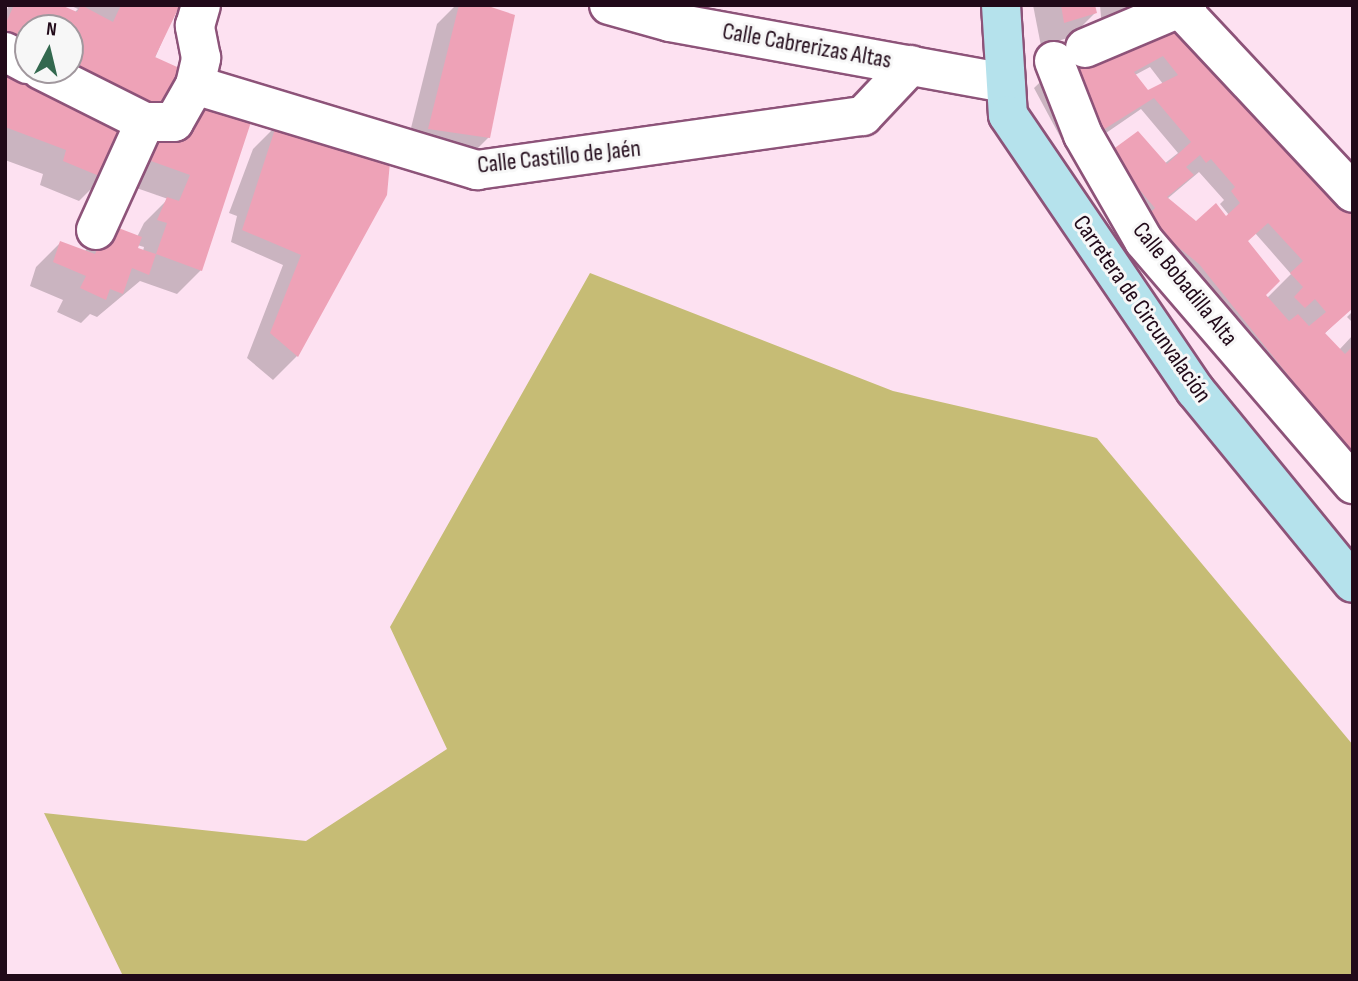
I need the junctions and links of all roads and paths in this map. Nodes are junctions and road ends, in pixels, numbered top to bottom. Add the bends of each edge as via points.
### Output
1 (201, 5) edge
2 (609, 5) edge
3 (1001, 5) edge
4 (1184, 7) edge
5 (911, 65) junction
6 (1006, 83) junction
7 (69, 84) edge
8 (195, 85) junction
9 (145, 122) junction
10 (1353, 193) edge
11 (96, 230) dead end
12 (1353, 484) edge
13 (1353, 583) edge

1 - 8 street via 195,26 201,58
2 - 5 street, Calle Cabrerizas Altas via 670,22
3 - 6 main road, Carretera de Circunvalación
4 - 10 street
4 - 12 street, Calle Bobadilla Alta via 1069,55 1083,135 1144,241
5 - 6 street, Calle Cabrerizas Altas
5 - 8 street, Calle Castillo de Jaén via 863,116 477,170
6 - 13 main road, Carretera de Circunvalación via 1008,115 1195,390
7 - 9 street
8 - 9 street via 174,122
9 - 11 street

